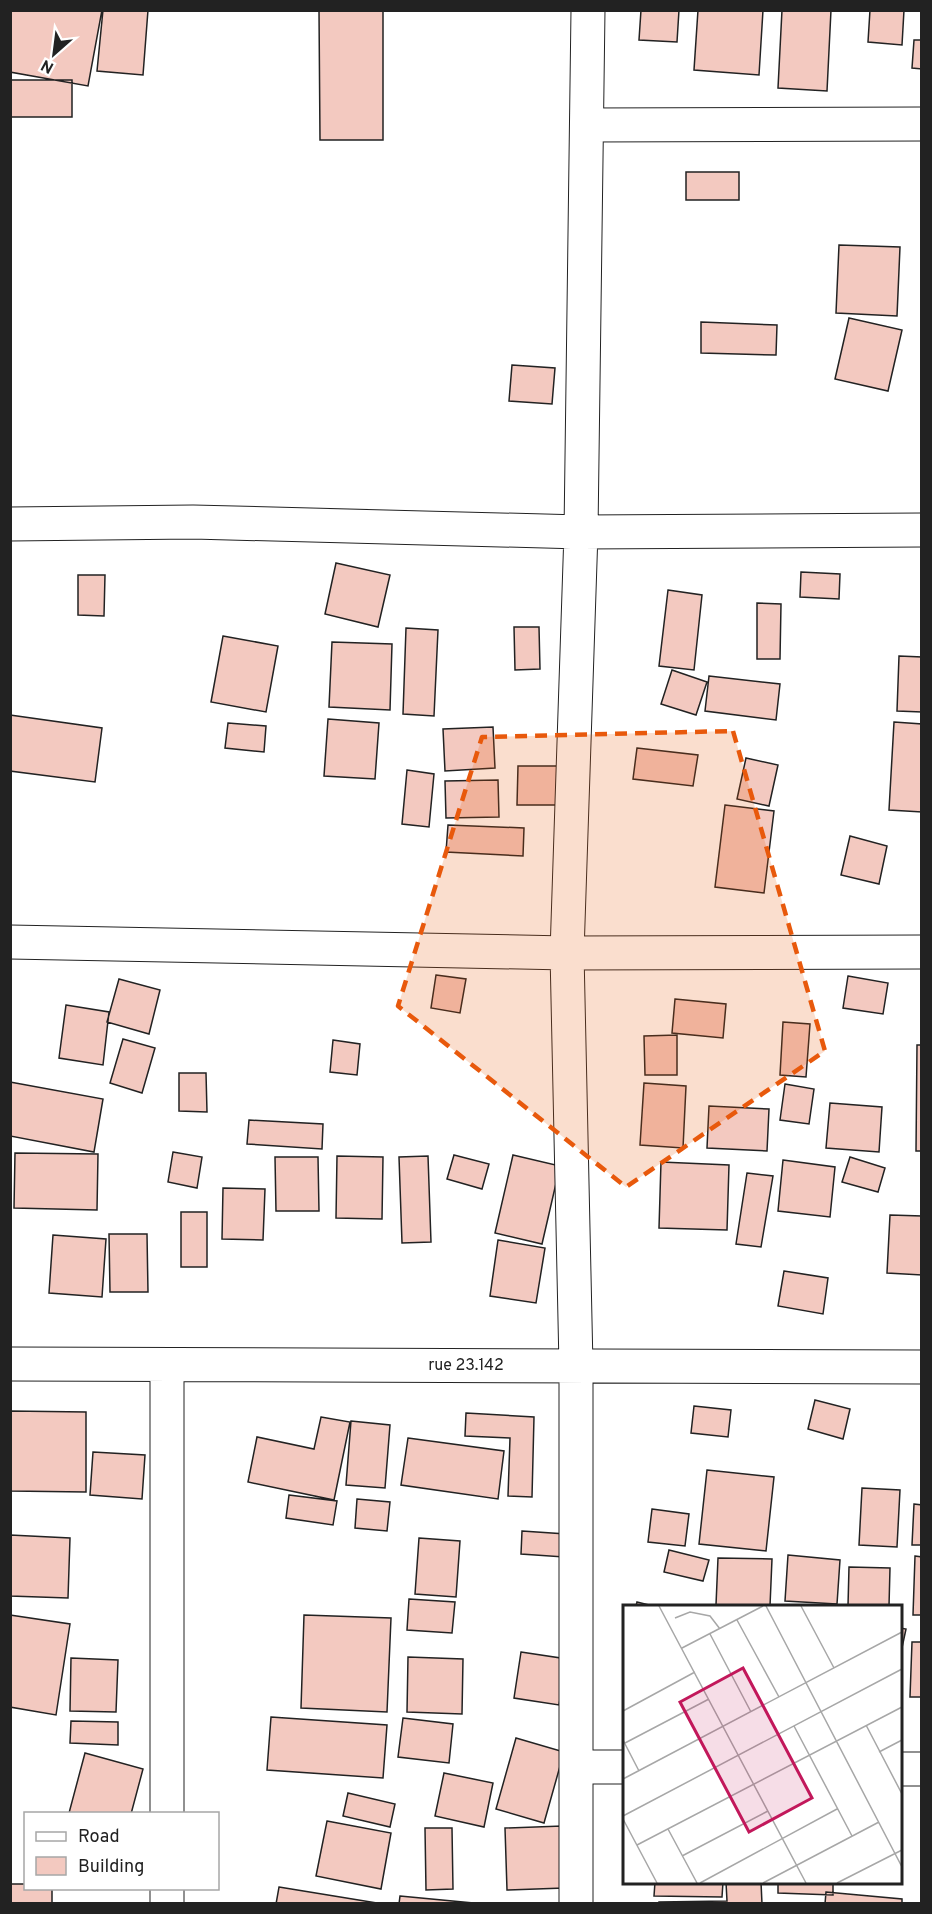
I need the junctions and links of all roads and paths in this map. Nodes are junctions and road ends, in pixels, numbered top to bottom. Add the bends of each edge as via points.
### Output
1 (588, 10) edge
2 (921, 124) edge
3 (587, 125) junction
4 (10, 524) edge
5 (921, 530) edge
6 (581, 532) junction
7 (10, 942) edge
8 (921, 952) edge
9 (567, 953) junction
10 (10, 1364) edge
11 (167, 1365) junction
12 (576, 1366) junction
13 (921, 1367) edge
14 (577, 1767) junction
15 (623, 1767) edge
16 (902, 1769) edge
17 (921, 1769) edge
18 (167, 1812) edge
19 (576, 1904) edge

1 - 3 street
2 - 3 street
3 - 6 street
4 - 6 street via 193,522
5 - 6 street
6 - 9 street
7 - 9 street
8 - 9 street
9 - 12 street
10 - 11 street, rue 23.142
11 - 12 street, rue 23.142
11 - 18 street
12 - 13 street, rue 23.142
12 - 14 street
14 - 15 street
14 - 19 street
16 - 17 street

